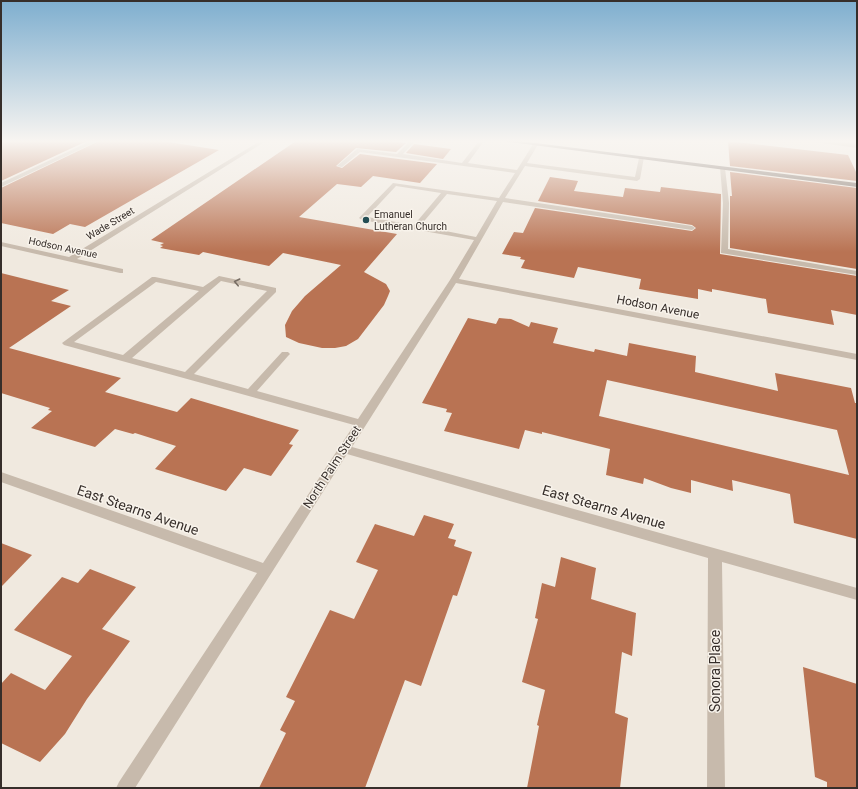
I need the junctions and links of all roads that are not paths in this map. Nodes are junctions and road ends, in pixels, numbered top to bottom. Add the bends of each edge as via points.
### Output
1 (15, 178) edge
2 (204, 178) edge
3 (515, 178) edge
4 (625, 178) edge
5 (637, 178) edge
6 (723, 178) edge
7 (800, 178) edge
8 (1, 184) edge
9 (857, 185) edge
10 (445, 192) junction
11 (501, 200) junction
12 (415, 228) junction
13 (692, 228) dead end
14 (478, 239) junction
15 (1, 244) edge
16 (70, 260) junction
17 (120, 271) dead end
18 (857, 273) edge
19 (454, 280) junction
20 (204, 290) junction
21 (285, 354) dead end
22 (857, 357) edge
23 (125, 359) junction
24 (187, 376) junction
25 (250, 393) junction
26 (360, 423) junction
27 (343, 450) junction
28 (1, 477) edge
29 (715, 554) junction
30 (266, 570) junction
31 (857, 594) edge
32 (125, 788) edge
33 (716, 788) edge

1 - 8 street
2 - 16 street, Wade Street
3 - 11 street, North Palm Street
4 - 5 street
6 - 18 street via 726,203 724,251
7 - 9 main road
10 - 11 street
10 - 12 street
10 - 12 street via 395,184 362,218
11 - 13 street
11 - 14 street, North Palm Street
12 - 14 street
14 - 19 street, North Palm Street
15 - 16 street, Hodson Avenue
16 - 17 street, Hodson Avenue
19 - 22 street, Hodson Avenue
19 - 26 street, North Palm Street
20 - 23 street
20 - 23 street via 155,279 68,343
24 -> 20 street via 273,290 219,278
21 - 25 street
23 - 24 street
24 - 25 street
25 - 26 street
26 - 27 street, North Palm Street
27 - 29 street, East Stearns Avenue
27 - 30 street, North Palm Street
28 - 30 street, East Stearns Avenue
29 - 31 street, East Stearns Avenue
29 - 33 street, Sonora Place
30 - 32 street, North Palm Street

